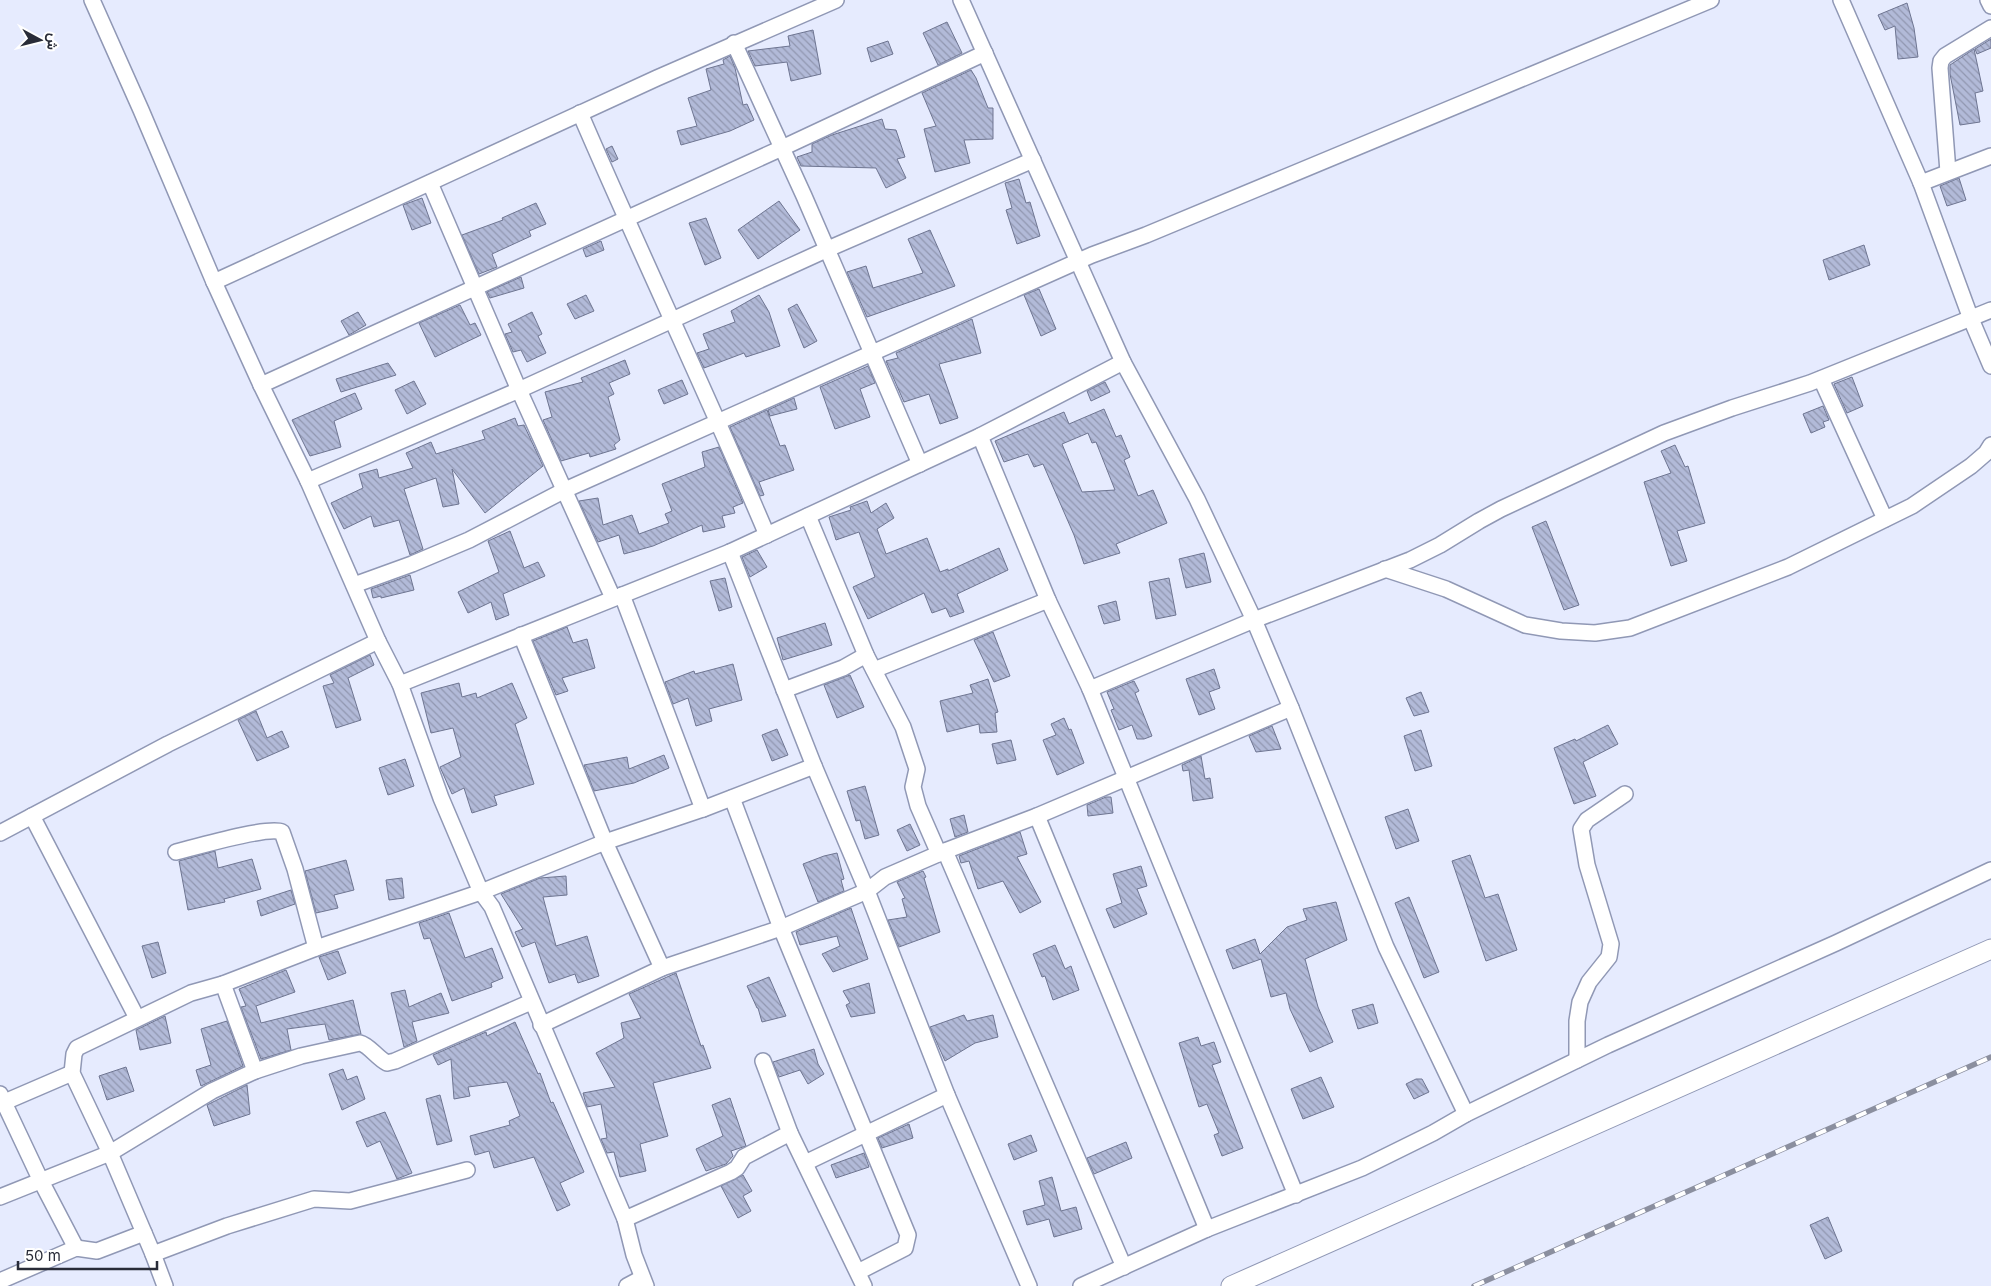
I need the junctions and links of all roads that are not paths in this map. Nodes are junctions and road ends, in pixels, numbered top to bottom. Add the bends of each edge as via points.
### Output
1 (92, 0) edge
2 (836, 0) edge
3 (961, 0) edge
4 (1711, 0) edge
5 (1841, 0) edge
6 (1988, 0) edge
7 (1991, 6) edge
8 (1991, 28) edge
9 (734, 44) junction
10 (985, 53) junction
11 (580, 113) junction
12 (782, 148) junction
13 (1991, 156) edge
14 (1032, 160) junction
15 (1948, 172) junction
16 (430, 183) junction
17 (1921, 183) junction
18 (626, 220) junction
19 (828, 249) junction
20 (1077, 262) junction
21 (214, 282) junction
22 (476, 288) junction
23 (1991, 310) edge
24 (1970, 319) junction
25 (673, 320) junction
26 (873, 352) junction
27 (1123, 362) junction
28 (1991, 366) edge
29 (1821, 379) junction
30 (261, 385) junction
31 (519, 390) junction
32 (719, 421) junction
33 (980, 436) junction
34 (1991, 445) edge
35 (920, 464) junction
36 (308, 480) junction
37 (565, 490) junction
38 (808, 516) junction
39 (1885, 519) junction
40 (767, 535) junction
41 (730, 552) junction
42 (1385, 569) junction
43 (354, 585) junction
44 (617, 596) junction
45 (1048, 600) junction
46 (1254, 620) junction
47 (521, 635) junction
48 (378, 641) junction
49 (866, 655) junction
50 (874, 670) junction
51 (400, 684) junction
52 (1090, 689) junction
53 (784, 690) junction
54 (1291, 708) junction
55 (814, 766) junction
56 (1126, 778) junction
57 (1625, 794) dead end
58 (732, 798) junction
59 (703, 809) junction
60 (32, 816) junction
61 (1037, 816) junction
62 (0, 832) edge
63 (605, 842) junction
64 (176, 852) dead end
65 (942, 853) junction
66 (1991, 870) edge
67 (867, 891) junction
68 (481, 892) junction
69 (781, 928) junction
70 (316, 948) junction
71 (1991, 949) edge
72 (662, 968) junction
73 (223, 984) junction
74 (531, 1002) junction
75 (137, 1018) junction
76 (541, 1025) junction
77 (1577, 1060) junction
78 (763, 1061) dead end
79 (255, 1071) junction
80 (72, 1073) junction
81 (947, 1096) junction
82 (1, 1100) edge
83 (1466, 1114) junction
84 (790, 1133) junction
85 (867, 1134) junction
86 (110, 1153) junction
87 (805, 1163) junction
88 (467, 1170) dead end
89 (41, 1181) junction
90 (1296, 1195) junction
91 (0, 1197) edge
92 (625, 1219) junction
93 (1207, 1229) junction
94 (144, 1233) junction
95 (76, 1248) junction
96 (153, 1254) junction
97 (1124, 1267) junction
98 (861, 1279) edge
99 (0, 1281) edge
100 (644, 1282) edge
101 (165, 1286) edge
102 (626, 1286) edge
103 (1029, 1286) edge
104 (1081, 1286) edge
105 (1231, 1286) edge

1 - 21 street
2 - 9 street
3 - 10 street
4 - 20 street
5 - 17 street
6 - 7 street
8 - 15 street via 1941,61
9 - 11 street
9 - 12 street
10 - 12 street
10 - 14 street
11 - 16 street
11 - 18 street
12 - 18 street
12 - 19 street
13 - 15 street
14 - 19 street
14 - 20 street
15 - 17 street
16 - 21 street
16 - 22 street
17 - 24 street
18 - 22 street
18 - 25 street
19 - 25 street
19 - 26 street
20 - 26 street
20 - 27 street
21 - 30 street
22 - 30 street
22 - 31 street
23 - 24 street
24 - 28 street
24 - 29 street
25 - 31 street
25 - 32 street
26 - 32 street
26 - 35 street
27 - 33 street
27 - 46 street via 1197,499
29 - 39 street
29 - 42 street via 1664,433 1501,509 1440,545
30 - 36 street
31 - 36 street
31 - 37 street
32 - 37 street
32 - 40 street
33 - 35 street
33 - 45 street
34 - 39 street via 1971,466 1912,506
35 - 38 street
36 - 43 street
37 - 43 street via 469,540
37 - 44 street
38 - 40 street
38 - 49 street
39 - 42 street via 1788,567 1630,628 1595,634 1525,625 1446,589
40 - 41 street
41 - 44 street
41 - 53 street
42 - 46 street
43 - 48 street
44 - 47 street
44 - 59 street
45 - 50 street
45 - 52 street
46 - 52 street
46 - 54 street
47 - 51 street
47 - 63 street
48 - 51 street
48 - 60 street via 168,744
49 - 50 street
49 - 53 street via 843,668
50 - 65 street via 903,727 916,764 913,787 918,806
51 - 68 street via 441,798
52 - 56 street
53 - 55 street
54 - 56 street
54 - 83 street via 1386,948
55 - 58 street
55 - 67 street
56 - 61 street
56 - 90 street
57 - 77 street via 1587,820 1581,829 1611,944 1609,957 1589,982 1580,1002
58 - 59 street
58 - 69 street
59 - 63 street
60 - 62 street
60 - 75 street
61 - 65 street
61 - 93 street
63 - 68 street
63 - 72 street
64 - 70 street via 262,832 282,832
65 - 67 street via 885,878
65 - 97 street
66 - 77 street
67 - 69 street
67 - 81 street
68 - 70 street
68 - 74 street via 492,907
69 - 72 street
69 - 85 street
70 - 73 street
71 - 105 street
72 - 76 street
73 - 75 street via 192,993
73 - 79 street
74 - 76 street
74 - 79 street via 396,1061 387,1063 367,1045 360,1043 301,1056
75 - 80 street via 77,1048
76 - 92 street
77 - 83 street
78 - 84 street
79 - 86 street via 212,1091
80 - 82 street
80 - 86 street
81 - 85 street
81 - 103 street
82 - 89 street
83 - 90 street via 1362,1168
84 - 87 street
84 - 92 street via 744,1157 731,1172
85 - 87 street
85 - 98 street via 908,1235 905,1248
86 - 89 street
86 - 94 street
87 - 98 street
88 - 96 street via 350,1201 314,1199 227,1226
89 - 91 street
89 - 95 street
90 - 93 street
92 - 100 street
93 - 97 street
94 - 95 street via 97,1251
94 - 96 street
95 - 99 street
96 - 101 street
97 - 104 street
100 - 102 street

